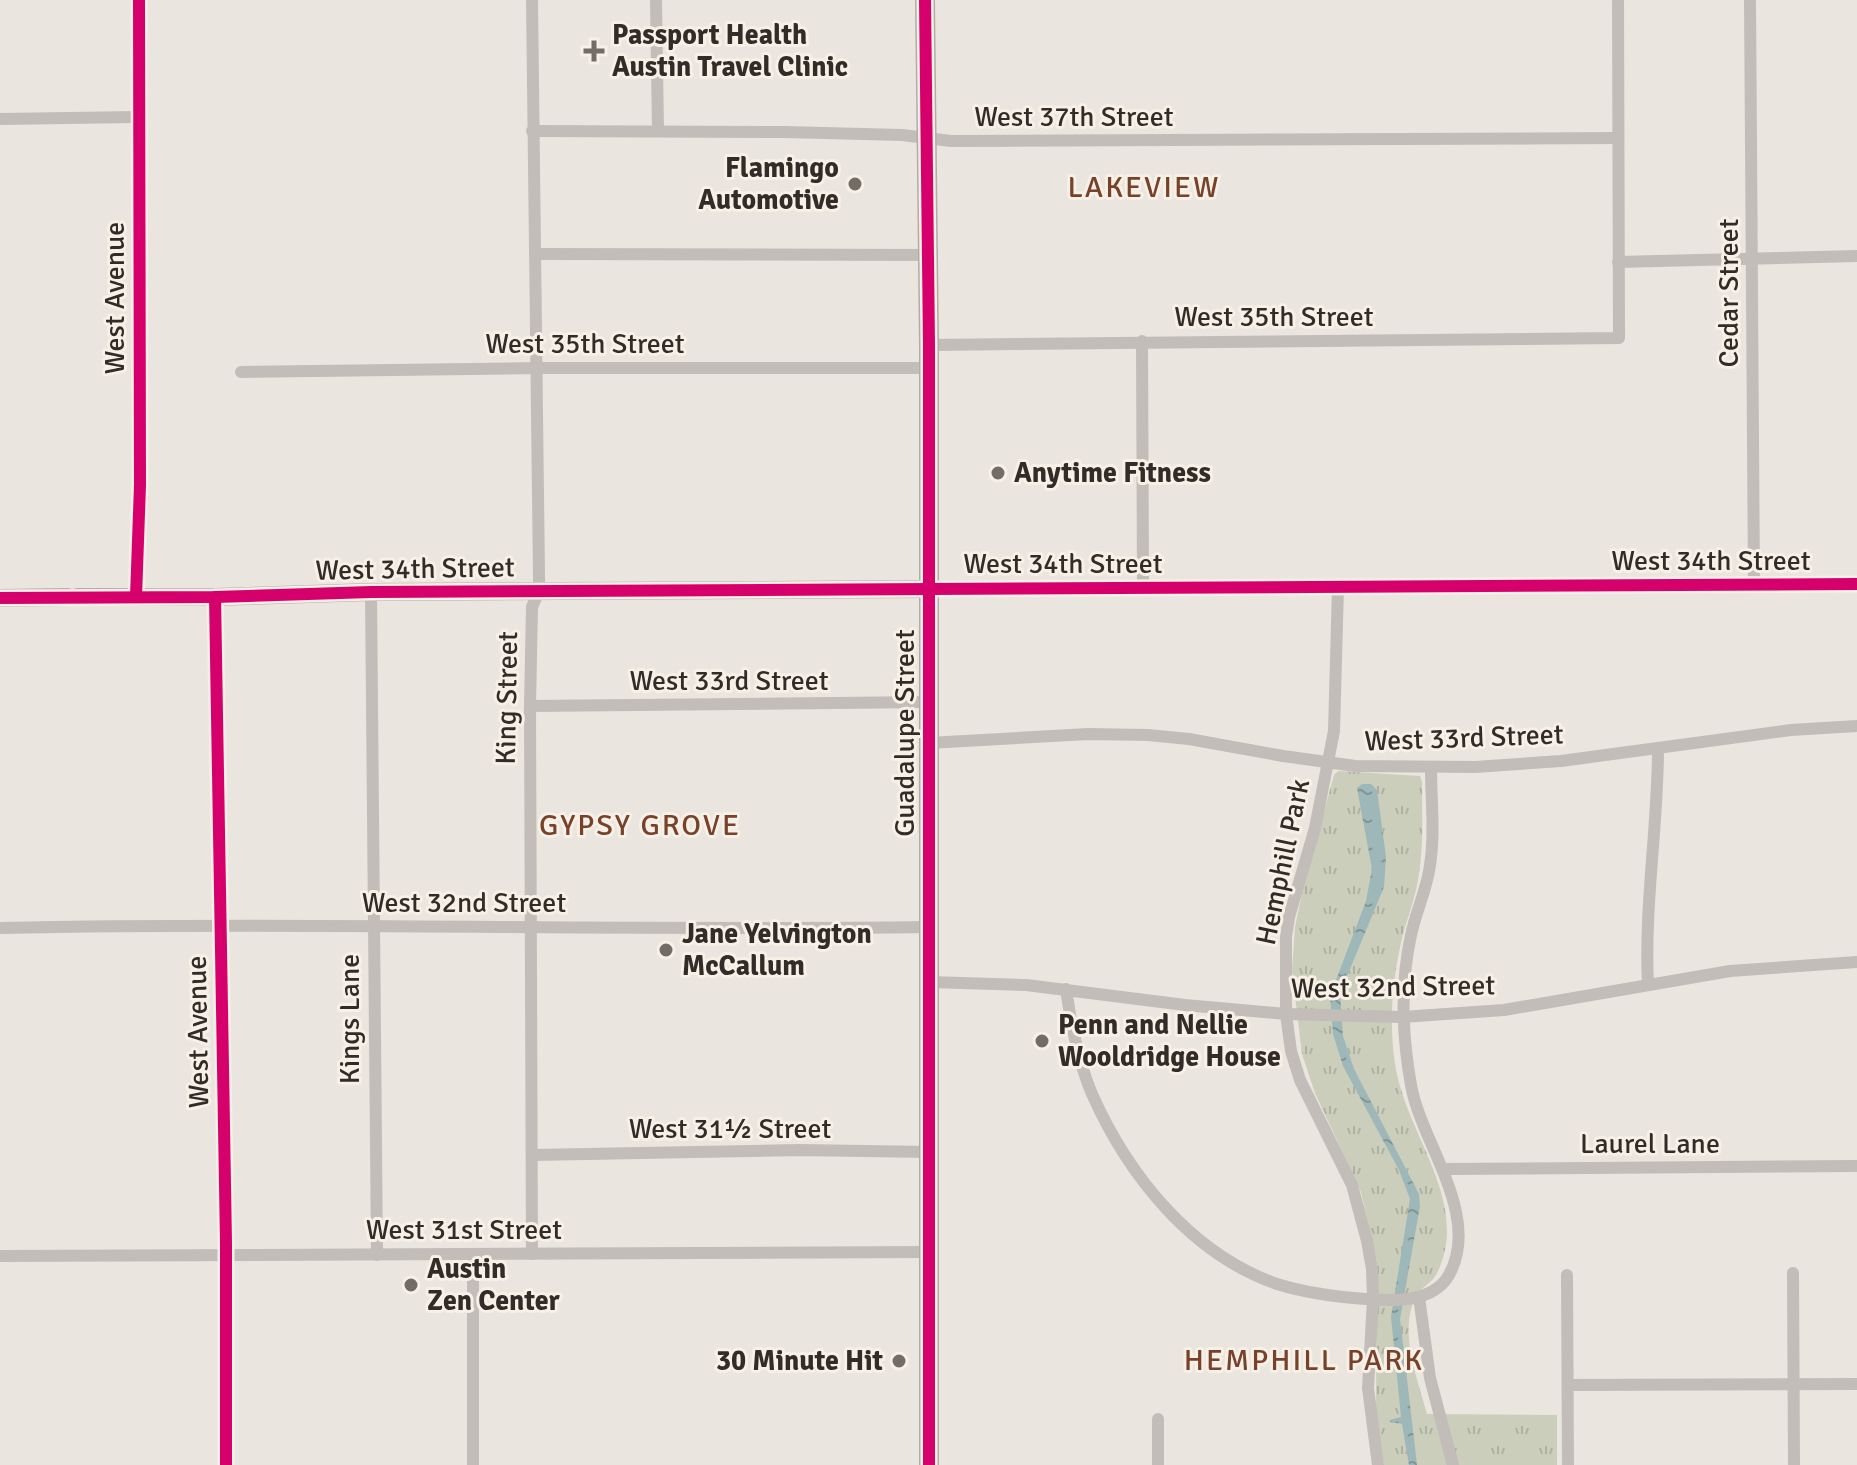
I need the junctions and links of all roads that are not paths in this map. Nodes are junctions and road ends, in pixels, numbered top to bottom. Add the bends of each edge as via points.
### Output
1 (139, 0) edge
2 (532, 0) edge
3 (656, 0) edge
4 (925, 0) edge
5 (1618, 0) edge
6 (1750, 0) edge
7 (137, 117) junction
8 (0, 119) edge
9 (532, 131) junction
10 (658, 131) junction
11 (925, 136) junction
12 (1618, 138) junction
13 (536, 254) junction
14 (927, 255) junction
15 (1857, 256) edge
16 (1754, 259) junction
17 (1618, 262) junction
18 (1142, 341) junction
19 (929, 345) junction
20 (538, 368) junction
21 (929, 368) junction
22 (241, 372) dead end
23 (1857, 584) edge
24 (1754, 585) junction
25 (1338, 587) junction
26 (1143, 588) junction
27 (929, 589) junction
28 (539, 591) junction
29 (371, 592) junction
30 (136, 597) junction
31 (215, 597) junction
32 (0, 598) edge
33 (928, 702) junction
34 (530, 706) junction
35 (1857, 726) edge
36 (929, 743) junction
37 (1658, 748) junction
38 (1328, 763) junction
39 (1431, 768) junction
40 (220, 924) junction
41 (373, 926) junction
42 (928, 927) junction
43 (0, 928) edge
44 (530, 928) junction
45 (1857, 962) edge
46 (929, 982) junction
47 (1648, 985) junction
48 (1066, 989) junction
49 (1286, 1014) junction
50 (1402, 1017) junction
51 (928, 1152) junction
52 (532, 1155) junction
53 (1857, 1166) edge
54 (1444, 1169) junction
55 (929, 1252) junction
56 (532, 1254) junction
57 (226, 1255) junction
58 (377, 1255) junction
59 (473, 1255) junction
60 (0, 1256) edge
61 (1793, 1273) dead end
62 (1567, 1275) dead end
63 (1412, 1298) junction
64 (1373, 1299) junction
65 (1794, 1383) junction
66 (1857, 1384) edge
67 (1568, 1385) junction
68 (1158, 1419) dead end
69 (226, 1465) edge
70 (473, 1465) edge
71 (929, 1465) edge
72 (1158, 1465) edge
73 (1378, 1465) edge
74 (1453, 1465) edge
75 (1568, 1465) edge
76 (1794, 1465) edge

1 - 7 street, West Avenue
2 - 9 street, King Street
3 - 10 street
4 - 11 main road, Guadalupe Street
5 - 12 street
6 - 16 street, Cedar Street
7 - 8 street
7 - 30 street, West Avenue
9 - 10 street, West 37th Street
9 - 13 street, King Street
10 - 11 street, West 37th Street
11 - 12 street, West 37th Street via 951,141
11 - 14 main road, Guadalupe Street
12 - 17 street
13 - 14 street
13 - 20 street, King Street
14 - 19 main road, Guadalupe Street
15 - 16 street
16 - 17 street
16 - 24 street, Cedar Street
17 - 18 street, West 35th Street via 1619,338
18 - 19 street, West 35th Street
18 - 26 street
19 - 21 main road, Guadalupe Street
20 - 21 street, West 35th Street
20 - 22 street, West 35th Street
20 - 28 street, King Street
21 - 27 main road, Guadalupe Street
23 - 24 street, West 34th Street
24 - 25 street, West 34th Street
25 - 26 street, West 34th Street
25 - 38 street, Hemphill Park via 1336,696
26 - 27 street, West 34th Street
27 - 28 street, West 34th Street
27 - 33 main road, Guadalupe Street
28 - 29 street, West 34th Street
28 - 34 street, King Street via 532,607
29 - 31 street, West 34th Street
29 - 41 street, Kings Lane
30 - 31 street, West 34th Street
30 - 32 street, West 34th Street
31 - 40 street, West Avenue
33 - 34 street, West 33rd Street
33 - 36 main road, Guadalupe Street
34 - 44 street, King Street
35 - 37 street, West 33rd Street
36 - 38 street, West 33rd Street via 1148,735
36 - 42 main road, Guadalupe Street
37 - 39 street, West 33rd Street via 1512,766
37 - 47 street via 1647,912
38 - 39 street, West 33rd Street
38 - 49 street, Hemphill Park via 1289,917
39 - 50 street via 1431,865 1411,933
40 - 41 street, West 32nd Street
40 - 43 street, West 32nd Street
40 - 57 street, West Avenue
41 - 44 street, West 32nd Street
41 - 58 street, Kings Lane
42 - 44 street, West 32nd Street
42 - 46 main road, Guadalupe Street
44 - 52 street, King Street
45 - 47 street, West 32nd Street via 1730,971
46 - 48 street, West 32nd Street
46 - 51 main road, Guadalupe Street
47 - 50 street, West 32nd Street via 1504,1010
48 - 49 street, West 32nd Street
48 - 64 street via 1092,1093 1132,1165 1192,1234 1220,1256 1277,1283
49 - 50 street, West 32nd Street
49 - 64 street, Hemphill Park via 1300,1080 1352,1185 1370,1255
50 - 54 street via 1412,1090
51 - 52 street, West 31½ Street
51 - 55 main road, Guadalupe Street
52 - 56 street, King Street
53 - 54 street, Laurel Lane
54 - 63 street via 1457,1229 1454,1264 1440,1286
55 - 56 street, West 31st Street
55 - 71 main road, Guadalupe Street
56 - 59 street, West 31st Street
57 - 58 street, West 31st Street
57 - 60 street, West 31st Street
57 - 69 street, West Avenue
58 - 59 street, West 31st Street
59 - 70 street
61 - 65 street
62 - 67 street
63 - 64 street
63 - 74 street
64 - 73 street, Hemphill Park via 1368,1388
65 - 66 street
65 - 67 street
65 - 76 street
67 - 75 street
68 - 72 street

